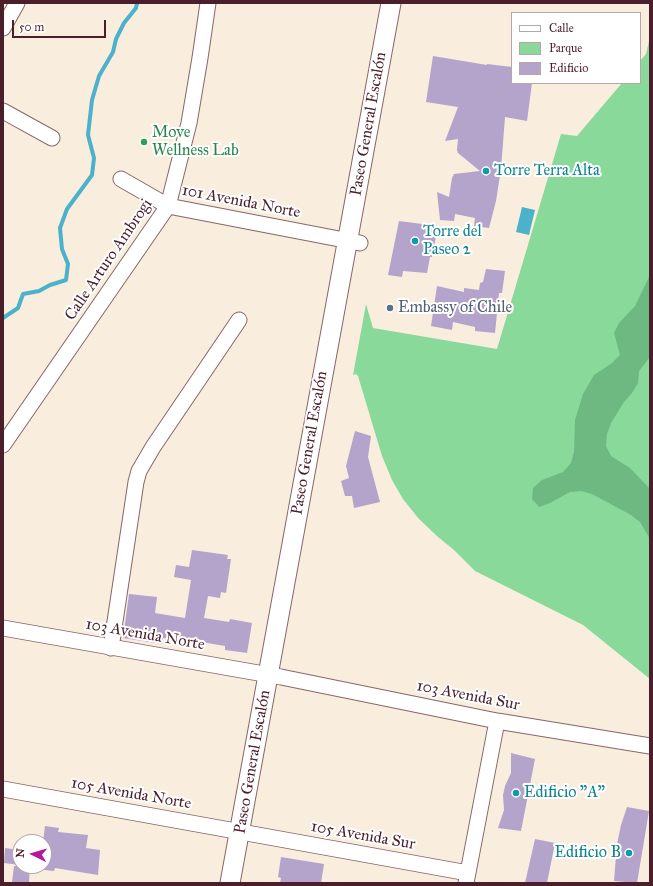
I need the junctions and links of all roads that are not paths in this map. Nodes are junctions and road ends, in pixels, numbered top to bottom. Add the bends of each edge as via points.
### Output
1 (17, 3) edge
2 (208, 3) edge
3 (391, 3) edge
4 (404, 3) edge
5 (3, 28) edge
6 (3, 111) edge
7 (52, 138) dead end
8 (121, 179) dead end
9 (168, 206) junction
10 (353, 242) junction
11 (239, 320) dead end
12 (3, 445) edge
13 (3, 628) edge
14 (111, 648) junction
15 (274, 676) junction
16 (497, 721) junction
17 (650, 746) edge
18 (3, 789) edge
19 (246, 832) junction
20 (467, 878) edge
21 (230, 883) edge
22 (243, 883) edge

1 - 5 street
2 - 9 street, Calle Arturo Ambrogi via 189,123
3 - 10 street, Paseo General Escalón
4 - 10 street, Paseo General Escalón
6 - 7 street
8 - 9 street, 101 Avenida Norte
9 - 10 street, 101 Avenida Norte
9 - 12 street, Calle Arturo Ambrogi
10 - 15 street, Paseo General Escalón
11 - 14 street via 139,471
13 - 14 street, 103 Avenida Norte
14 - 15 street, 103 Avenida Norte
15 - 16 street, 103 Avenida Sur
15 - 19 street, Paseo General Escalón
16 - 17 street, 103 Avenida Sur
16 - 20 street
18 - 19 street, 105 Avenida Norte
19 - 20 street, 105 Avenida Sur
19 - 21 street, Paseo General Escalón
19 - 22 street, Paseo General Escalón

